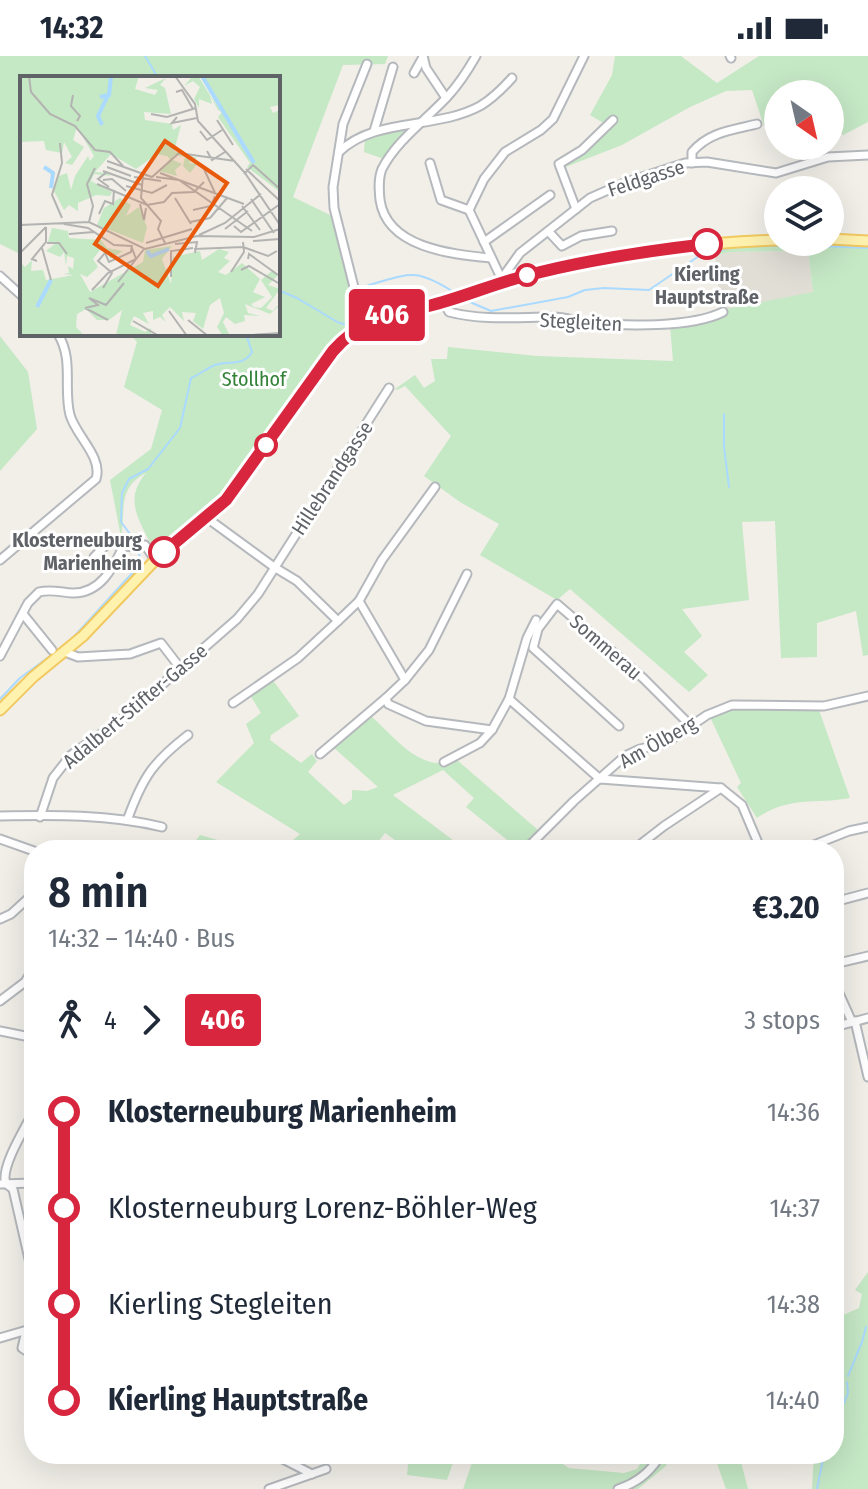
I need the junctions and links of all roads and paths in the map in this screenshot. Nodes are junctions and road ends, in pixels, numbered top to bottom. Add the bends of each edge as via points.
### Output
1 (423, 56) edge
2 (476, 56) edge
3 (584, 56) edge
4 (367, 64) dead end
5 (393, 67) dead end
6 (414, 73) dead end
7 (512, 78) dead end
8 (446, 98) junction
9 (613, 120) dead end
10 (757, 124) dead end
11 (418, 125) junction
12 (374, 131) junction
13 (338, 152) junction
14 (868, 155) edge
15 (430, 163) dead end
16 (692, 163) junction
17 (550, 195) dead end
18 (576, 209) junction
19 (469, 210) junction
20 (612, 231) dead end
21 (549, 232) junction
22 (764, 240) edge
23 (844, 240) edge
24 (868, 241) edge
25 (484, 242) junction
26 (490, 258) junction
27 (0, 276) edge
28 (502, 280) junction
29 (20, 294) edge
30 (443, 302) junction
31 (723, 312) dead end
32 (367, 323) junction
33 (59, 336) edge
34 (389, 388) dead end
35 (435, 487) dead end
36 (207, 518) junction
37 (123, 547) junction
38 (94, 557) dead end
39 (0, 560) edge
40 (155, 560) junction
41 (274, 567) junction
42 (467, 574) dead end
43 (359, 601) junction
44 (23, 614) junction
45 (536, 620) dead end
46 (338, 621) junction
47 (52, 650) dead end
48 (65, 652) junction
49 (0, 656) edge
50 (181, 669) junction
51 (405, 680) junction
52 (868, 696) edge
53 (386, 698) junction
54 (509, 699) junction
55 (233, 703) dead end
56 (0, 710) edge
57 (619, 726) dead end
58 (691, 726) junction
59 (492, 730) junction
60 (188, 735) dead end
61 (320, 754) dead end
62 (444, 762) dead end
63 (600, 779) junction
64 (721, 788) junction
65 (0, 816) edge
66 (40, 817) junction
67 (128, 818) junction
68 (162, 827) dead end
69 (868, 827) edge
70 (0, 839) edge
71 (536, 840) edge
72 (646, 840) edge
73 (758, 840) edge
74 (826, 840) edge
75 (24, 847) edge
76 (868, 893) edge
77 (844, 899) edge
78 (24, 902) edge
79 (0, 919) edge
80 (868, 956) edge
81 (844, 962) edge
82 (24, 983) edge
83 (0, 1001) edge
84 (844, 1002) edge
85 (868, 1018) edge
86 (854, 1022) junction
87 (844, 1024) edge
88 (0, 1031) edge
89 (24, 1036) edge
90 (868, 1077) edge
91 (24, 1131) edge
92 (24, 1183) edge
93 (3, 1184) edge
94 (24, 1237) edge
95 (24, 1331) edge
96 (0, 1338) edge
97 (292, 1464) edge
98 (653, 1464) edge
99 (326, 1469) dead end
100 (312, 1474) junction
101 (269, 1489) edge
102 (618, 1489) edge

1 - 6 street
1 - 8 street
2 - 8 street
3 - 19 street via 553,119 505,152
4 - 13 street via 343,124
5 - 12 street
7 - 11 street via 480,106
8 - 11 street
9 - 18 street via 559,164
10 - 16 street via 701,141 692,152
11 - 12 street
11 - 26 street via 380,176 387,222 402,235 440,251
12 - 13 street
13 - 32 street via 334,208
14 - 16 street, Feldgasse via 828,157 776,173
15 - 19 street via 441,200
16 - 18 street, Feldgasse via 624,183
17 - 25 street
18 - 21 street, Feldgasse
19 - 25 street
20 - 21 street via 581,236 562,246
21 - 28 street, Feldgasse via 520,253
22 - 28 main road via 621,255
23 - 24 main road
25 - 26 street
26 - 28 street
27 - 29 street
28 - 30 main road
30 - 31 street, Stegleiten via 449,312 489,318 552,317 623,325 668,324
30 - 32 main road
32 - 36 main road via 333,351 239,484
33 - 39 street via 69,371 71,419 97,463 96,479
34 - 41 street, Hillebrandgasse
35 - 43 street
36 - 40 main road
36 - 41 street
37 - 38 street via 110,541
37 - 40 street via 145,545
37 - 44 street via 96,586 79,593 40,591
40 - 48 main road
41 - 46 street via 297,581
41 - 50 street, Adalbert-Stifter-Gasse via 241,615
42 - 51 street via 429,650
43 - 46 street
43 - 51 street
44 - 47 street
44 - 49 street
45 - 54 street
46 - 55 street via 298,658
48 - 50 street via 78,657 130,654 161,643
48 - 56 main road
50 - 66 street, Adalbert-Stifter-Gasse via 71,755 53,778
51 - 53 street
52 - 58 street, Am Ölberg via 824,706 732,705
53 - 59 street via 388,704 426,721
53 - 61 street
54 - 59 street
54 - 63 street
57 - 58 street, Sommerau via 533,648 538,629 557,604
58 - 63 street, Am Ölberg via 666,743 625,756
59 - 62 street via 480,743
60 - 67 street via 161,756 141,784
63 - 64 street
63 - 71 street, Am Ölberg
64 - 72 street
64 - 73 street via 742,805
65 - 66 street
66 - 67 street
67 - 68 street
69 - 74 street
70 - 75 street
76 - 77 street
78 - 79 street
80 - 81 street
82 - 83 street
84 - 86 street
85 - 86 street
86 - 87 street
86 - 90 street
88 - 89 street
91 - 93 street
92 - 93 street
93 - 94 street via 13,1189
95 - 96 street
97 - 100 street
98 - 102 street via 643,1477
99 - 100 street
100 - 101 street

